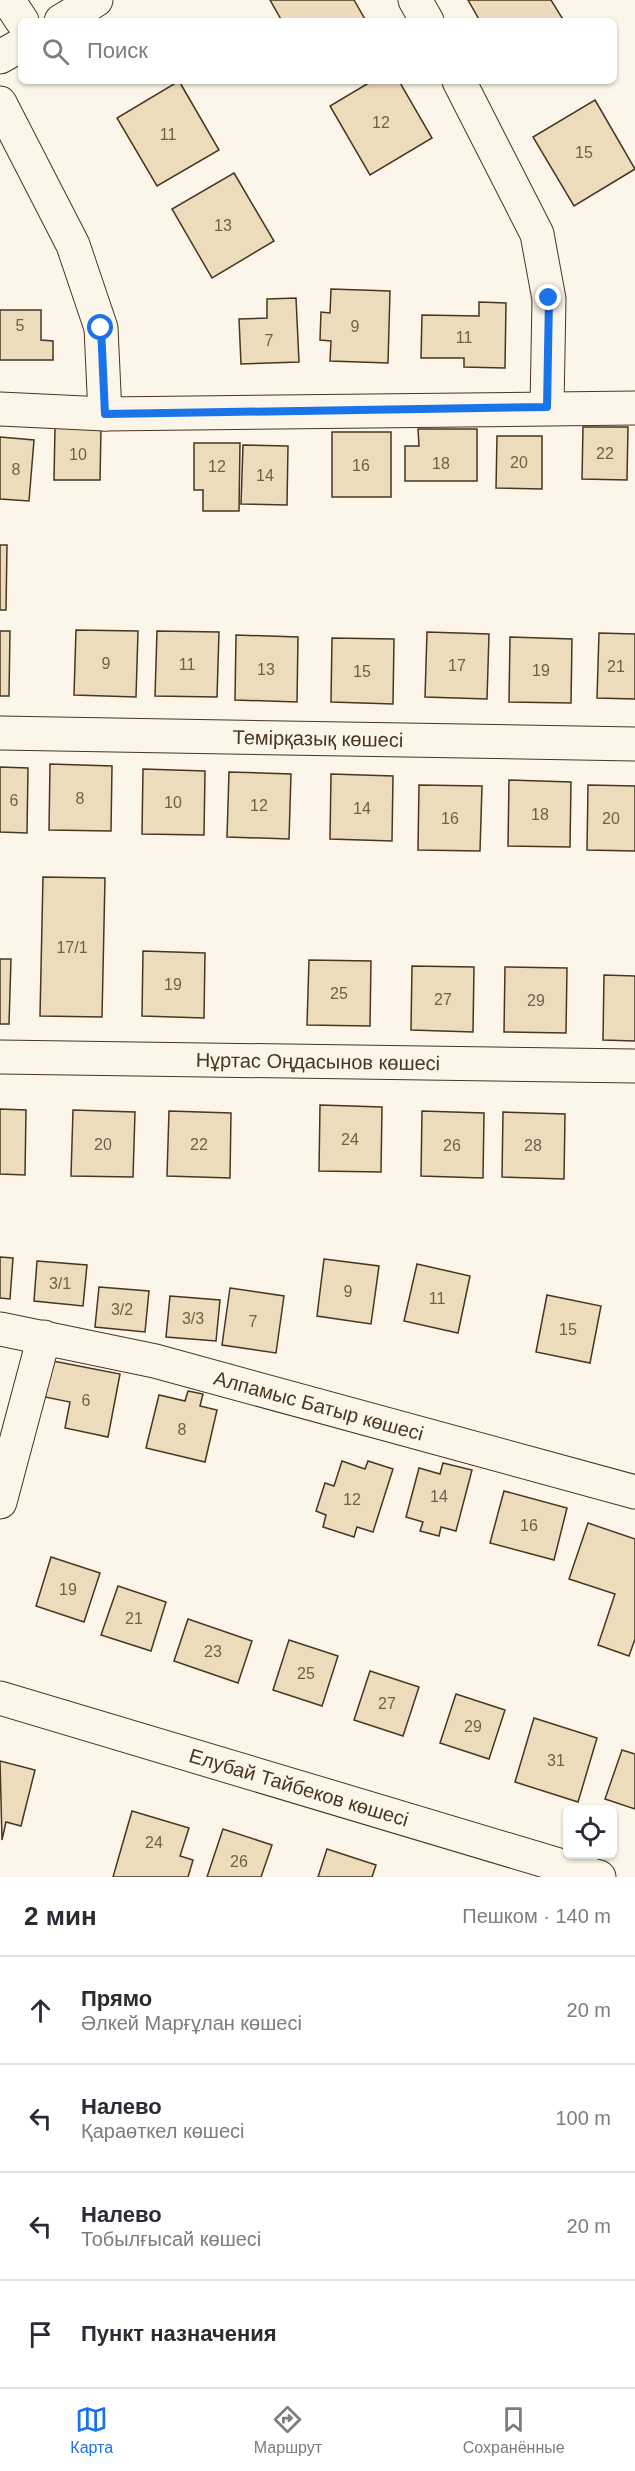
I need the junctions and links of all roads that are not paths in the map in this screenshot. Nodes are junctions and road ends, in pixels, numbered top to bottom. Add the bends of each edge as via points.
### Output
1 (8, 0) edge
2 (96, 0) edge
3 (416, 0) edge
4 (20, 18) edge
5 (65, 18) edge
6 (425, 18) edge
7 (18, 47) edge
8 (0, 57) edge
9 (461, 84) edge
10 (0, 103) edge
11 (547, 407) junction
12 (635, 408) edge
13 (0, 409) edge
14 (105, 414) junction
15 (0, 733) edge
16 (635, 744) edge
17 (0, 1057) edge
18 (635, 1066) edge
19 (0, 1329) edge
20 (45, 1337) junction
21 (635, 1492) edge
22 (0, 1503) edge
23 (0, 1698) edge
24 (599, 1877) edge

1 - 4 street
2 - 5 street
3 - 6 street
7 - 8 street
9 - 11 street via 537,234 549,298
10 - 14 street via 73,245 101,328
11 - 12 street
11 - 14 street
13 - 14 street
15 - 16 street, Темірқазық көшесі
17 - 18 street, Нұртас Оңдасынов көшесі
19 - 20 street, Алпамыс Батыр көшесі
20 - 21 street, Алпамыс Батыр көшесі via 166,1364
20 - 22 street
23 - 24 street, Елубай Тайбеков көшесі

